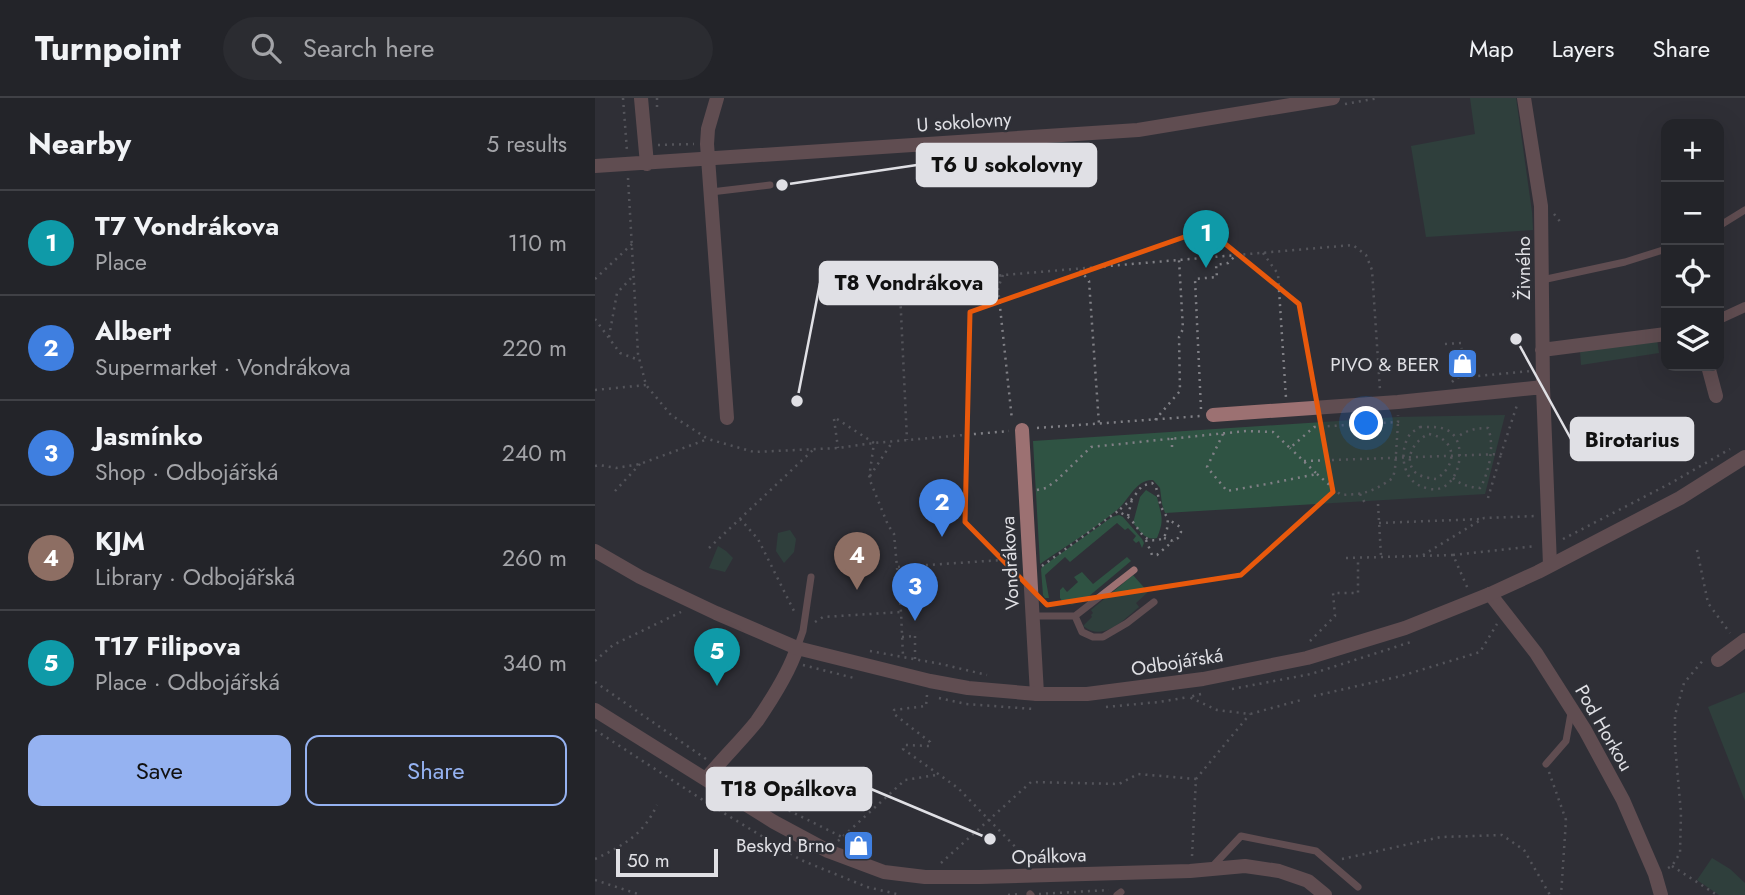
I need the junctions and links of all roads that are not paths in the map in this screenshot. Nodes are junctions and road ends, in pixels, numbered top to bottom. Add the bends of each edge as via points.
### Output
1 (641, 98) edge
2 (717, 98) edge
3 (1333, 98) edge
4 (1524, 98) edge
5 (708, 158) junction
6 (647, 164) junction
7 (595, 166) edge
8 (770, 185) dead end
9 (711, 192) junction
10 (1745, 210) edge
11 (1724, 223) edge
12 (1661, 251) edge
13 (1542, 280) junction
14 (1745, 307) edge
15 (1724, 317) edge
16 (1661, 335) edge
17 (1542, 351) junction
18 (1709, 371) edge
19 (1543, 387) junction
20 (1716, 396) dead end
21 (1213, 415) dead end
22 (727, 418) dead end
23 (1022, 430) road end
24 (1740, 451) edge
25 (595, 551) edge
26 (1550, 565) junction
27 (1134, 569) dead end
28 (811, 577) dead end
29 (1490, 594) junction
30 (1154, 602) dead end
31 (1033, 616) junction
32 (1075, 616) junction
33 (1739, 639) edge
34 (797, 648) junction
35 (1718, 660) road end
36 (1037, 694) junction
37 (595, 710) edge
38 (1572, 710) junction
39 (1546, 764) road end
40 (706, 779) junction
41 (1210, 869) junction
42 (1358, 887) dead end
43 (1325, 895) edge
44 (1661, 895) edge

1 - 6 street
2 - 5 street via 708,130
3 - 5 street, U sokolovny via 1138,130
4 - 13 street, Živného via 1541,206
5 - 6 street, U sokolovny
5 - 9 street
6 - 7 street, U sokolovny
8 - 9 lane
9 - 22 street
10 - 11 lane
12 - 13 lane
13 - 17 street, Živného
14 - 15 street
16 - 17 street
17 - 19 street, Živného
18 - 20 street
19 - 21 street
19 - 26 street, Živného
23 - 31 street, Vondrákova via 1034,563
24 - 26 street, Odbojářská via 1680,498
25 - 34 street, Odbojářská via 640,577
26 - 29 street, Odbojářská
27 - 32 lane
28 - 34 lane
29 - 36 street, Odbojářská via 1405,628 1307,658 1203,679 1087,694
29 - 38 street, Pod Horkou via 1536,653
30 - 32 lane via 1103,637 1082,632
31 - 32 lane
31 - 36 street, Vondrákova
33 - 35 street
34 - 36 street, Odbojářská via 930,681
34 - 40 street via 756,721
37 - 40 street, Opálkova
38 - 39 lane via 1566,741
38 - 44 street, Pod Horkou via 1623,800
40 - 41 street, Opálkova via 828,851 884,873 1044,876
41 - 42 lane via 1241,836 1315,851
41 - 43 street, Opálkova via 1245,866 1279,871 1308,881

